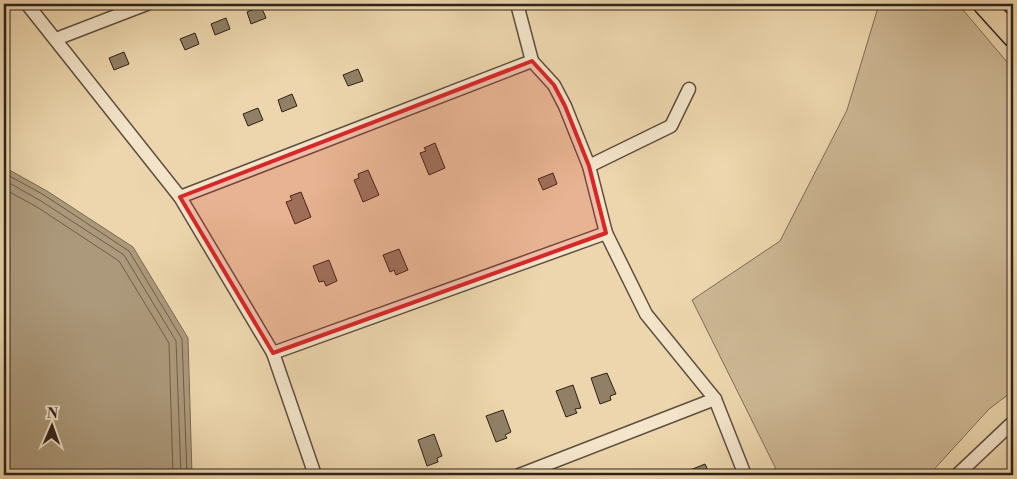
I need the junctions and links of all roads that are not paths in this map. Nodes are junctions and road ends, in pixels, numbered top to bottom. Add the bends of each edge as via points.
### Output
1 (26, 4) edge
2 (147, 4) edge
3 (517, 4) edge
4 (984, 4) edge
5 (1013, 36) edge
6 (56, 39) junction
7 (532, 60) junction
8 (689, 89) dead end
9 (589, 166) junction
10 (180, 197) junction
11 (606, 233) junction
12 (274, 353) junction
13 (715, 399) junction
14 (1013, 422) edge
15 (315, 475) edge
16 (519, 475) edge
17 (745, 475) edge
18 (957, 475) edge

1 - 6 street
2 - 6 street
3 - 7 street
4 - 5 main road
6 - 10 street
7 - 9 street via 554,85
7 - 10 street
8 - 9 street via 670,126
9 - 11 street
10 - 12 street
11 - 12 street
11 - 13 street via 646,314
12 - 15 street
13 - 16 street
13 - 17 street
14 - 18 street

